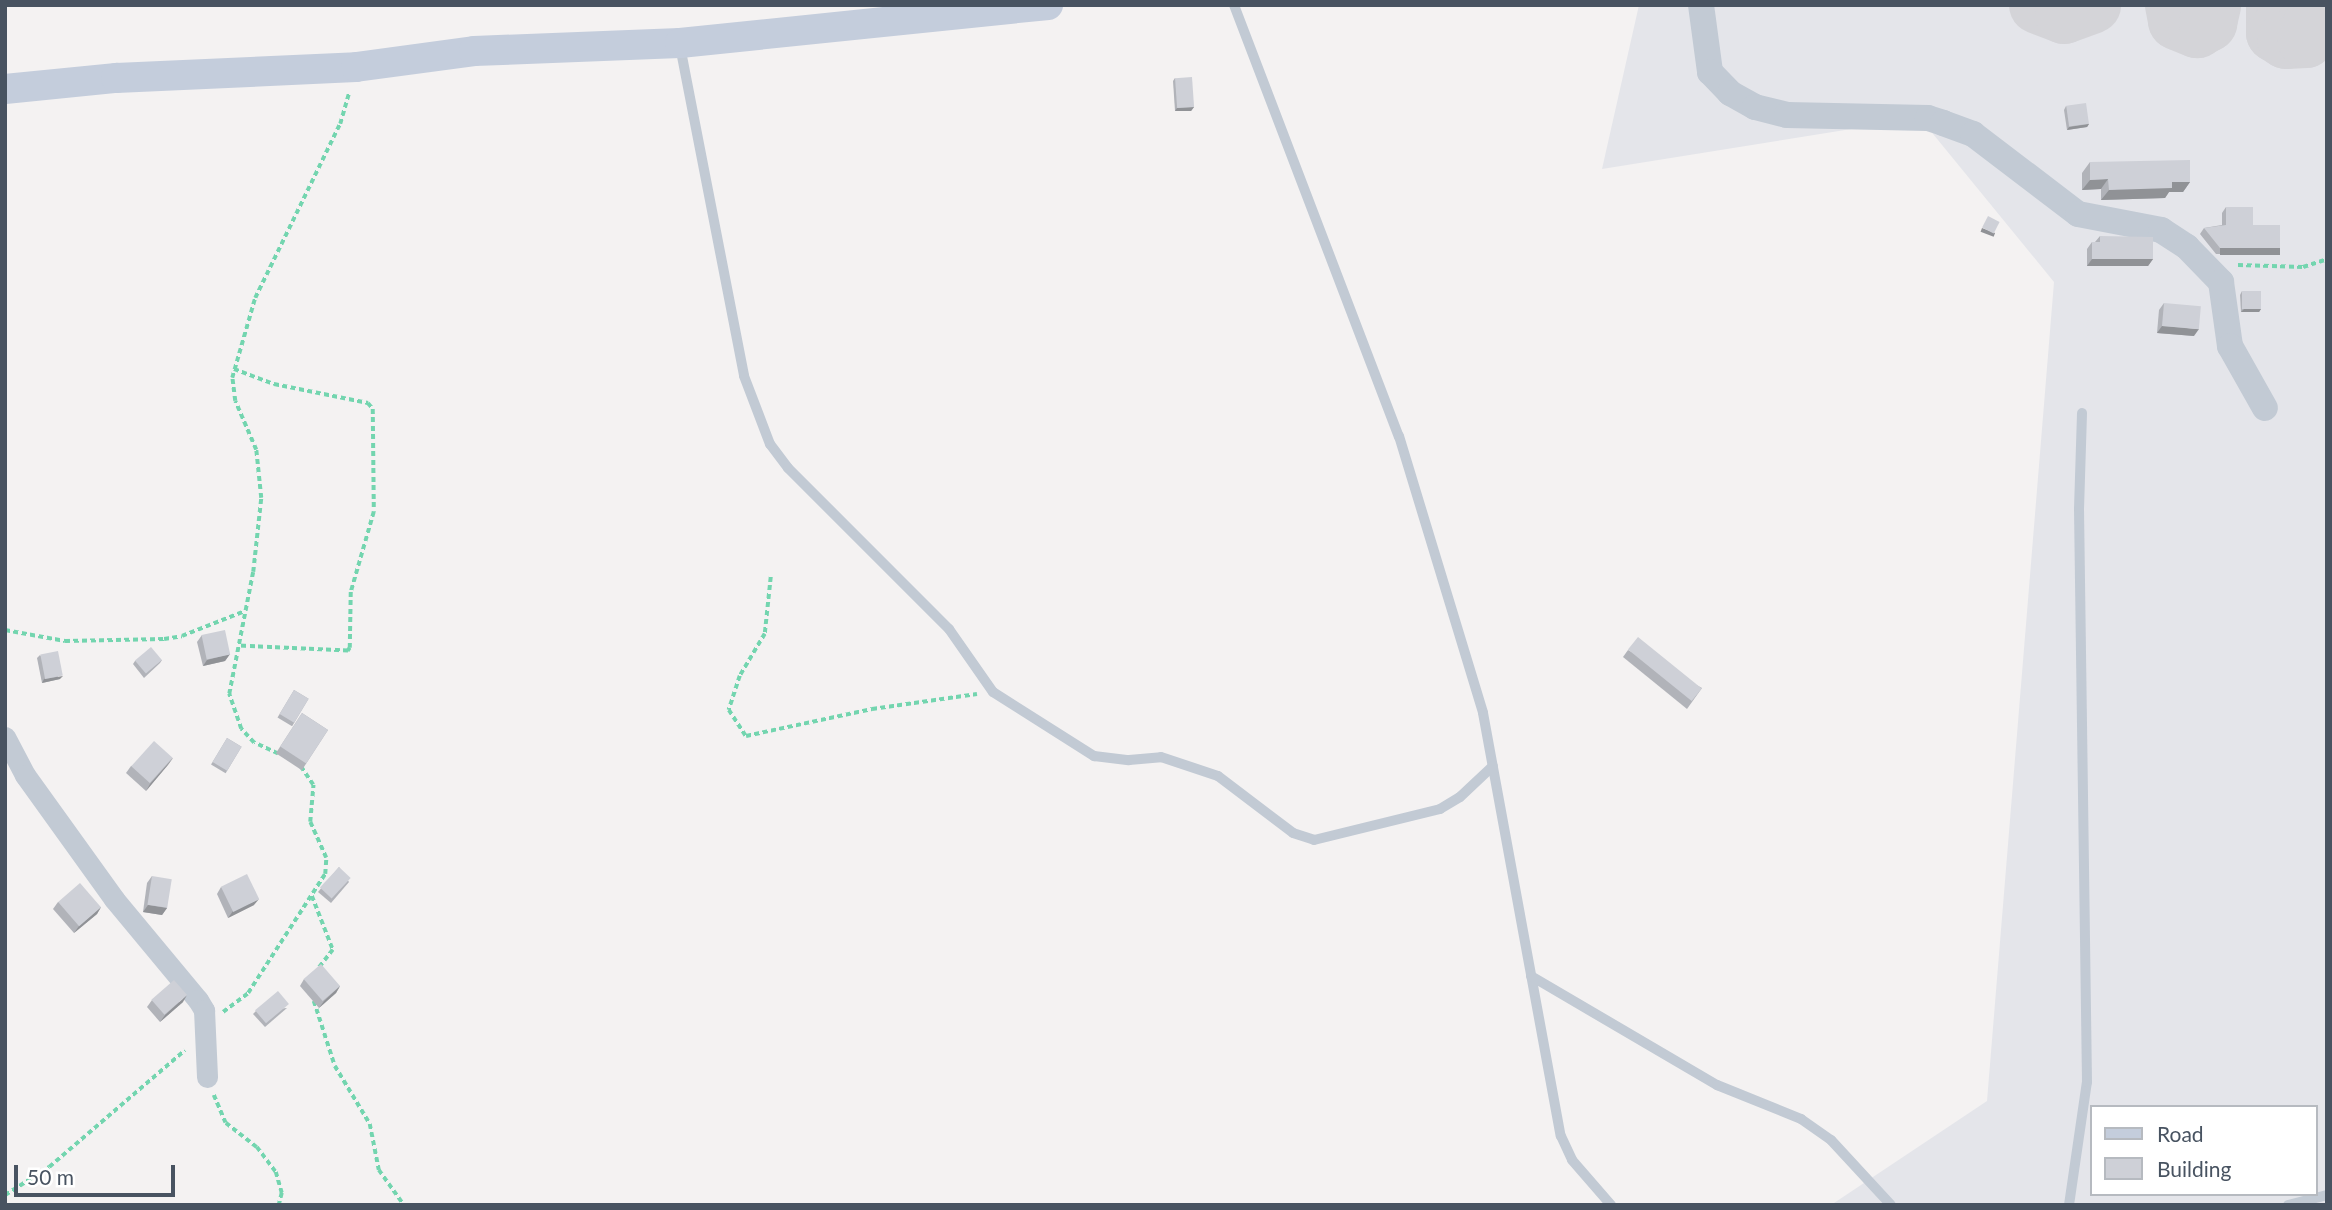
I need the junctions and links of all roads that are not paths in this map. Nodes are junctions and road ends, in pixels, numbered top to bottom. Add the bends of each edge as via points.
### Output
1 (1048, 5) edge
2 (1234, 5) edge
3 (1701, 5) edge
4 (680, 43) junction
5 (5, 89) edge
6 (2265, 408) dead end
7 (2082, 413) dead end
8 (5, 737) edge
9 (1493, 766) junction
10 (1531, 975) junction
11 (207, 1077) road end
12 (2327, 1195) edge
13 (1611, 1205) edge
14 (1891, 1205) edge
15 (2068, 1205) edge
16 (2288, 1205) edge

1 - 4 main road
2 - 9 lane via 1399,436 1483,713
3 - 6 street via 1710,72 1730,93 1755,107 1787,115 1928,118 1993,147 2078,214 2161,230 2208,264 2224,290 2225,324 2238,366
4 - 5 main road via 474,51 356,67 116,78
4 - 9 lane via 744,376 770,443 788,468 949,629 993,692 1094,756 1129,761 1161,757 1208,771 1293,833 1314,840 1440,808 1460,797
7 - 15 lane via 2079,509 2087,1082
8 - 11 street via 24,775 83,858 198,1000
9 - 10 lane
10 - 13 lane via 1562,1136 1572,1160
10 - 14 lane via 1717,1084 1801,1119 1831,1140
12 - 16 lane

